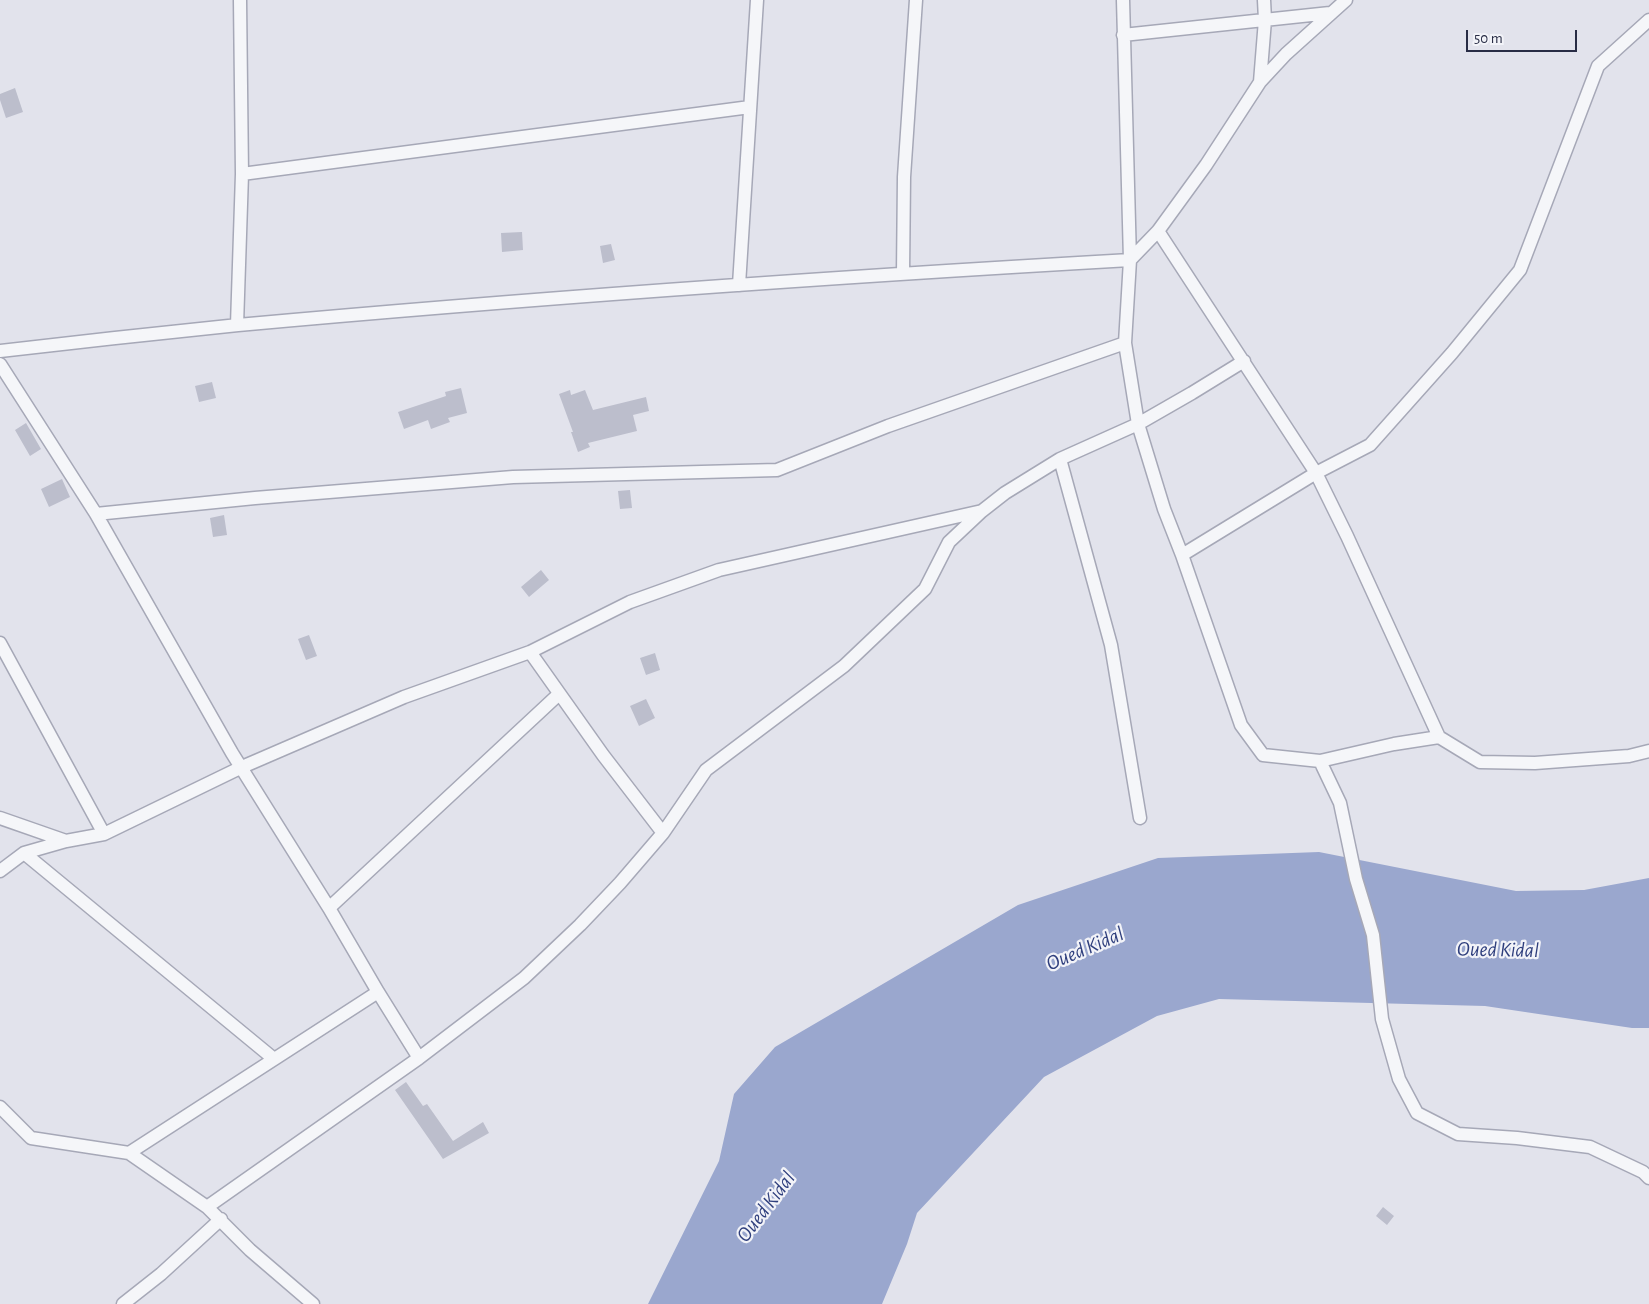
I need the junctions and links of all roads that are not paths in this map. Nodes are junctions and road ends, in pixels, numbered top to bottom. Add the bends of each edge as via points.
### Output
1 (240, 0) edge
2 (757, 0) edge
3 (916, 0) edge
4 (1123, 0) edge
5 (1264, 0) edge
6 (1346, 0) edge
7 (1330, 13) junction
8 (1265, 20) junction
9 (1649, 20) edge
10 (1123, 35) junction
11 (1260, 82) junction
12 (750, 108) junction
13 (242, 174) junction
14 (1158, 231) junction
15 (1130, 260) junction
16 (903, 273) junction
17 (739, 285) junction
18 (237, 325) junction
19 (1125, 343) junction
20 (0, 351) edge
21 (1244, 361) junction
22 (0, 364) edge
23 (1138, 424) junction
24 (1060, 459) junction
25 (1316, 474) junction
26 (982, 511) junction
27 (96, 514) junction
28 (1182, 555) junction
29 (0, 643) edge
30 (530, 652) junction
31 (559, 694) junction
32 (1439, 737) junction
33 (1649, 751) edge
34 (1320, 761) junction
35 (242, 767) junction
36 (0, 818) edge
37 (1140, 818) dead end
38 (663, 833) junction
39 (104, 834) junction
40 (66, 841) junction
41 (24, 853) junction
42 (0, 870) edge
43 (330, 908) junction
44 (378, 992) junction
45 (419, 1058) junction
46 (274, 1059) junction
47 (0, 1107) edge
48 (129, 1153) junction
49 (1649, 1178) edge
50 (207, 1207) junction
51 (221, 1220) junction
52 (123, 1304) edge
53 (313, 1304) edge

1 - 13 street
2 - 12 street
3 - 16 street via 904,177
4 - 10 street
5 - 8 street
6 - 7 street
7 - 8 street
7 - 11 street
8 - 10 street
8 - 11 street
9 - 25 street via 1598,66 1520,270 1370,445
10 - 15 street
11 - 14 street
12 - 13 street
12 - 17 street
13 - 18 street
14 - 15 street
14 - 21 street
15 - 16 street
15 - 19 street
16 - 17 street
17 - 18 street
18 - 20 street
19 - 23 street
19 - 27 street via 888,426 777,470 513,477
21 - 23 street
21 - 25 street
22 - 27 street
23 - 24 street
23 - 28 street
24 - 26 street
24 - 37 street via 1110,645
25 - 28 street
25 - 32 street
26 - 30 street via 719,570 630,602
26 - 38 street via 949,542 925,589 844,666 706,770
27 - 35 street
28 - 34 street via 1241,725 1263,755
29 - 39 street
30 - 31 street
30 - 35 street via 404,697
31 - 38 street
31 - 43 street
32 - 33 street via 1480,762 1536,763 1629,756
32 - 34 street
34 - 49 street via 1340,803 1356,879 1373,935 1382,1020 1399,1079 1417,1113 1458,1134 1590,1147
35 - 39 street
35 - 43 street
36 - 40 street
38 - 45 street via 580,924 524,978
39 - 40 street
40 - 41 street
41 - 42 street
41 - 46 street
43 - 44 street
44 - 45 street
44 - 46 street
45 - 50 street
46 - 48 street
47 - 48 street via 32,1138
48 - 50 street
50 - 51 street
51 - 52 street
51 - 53 street via 250,1250

